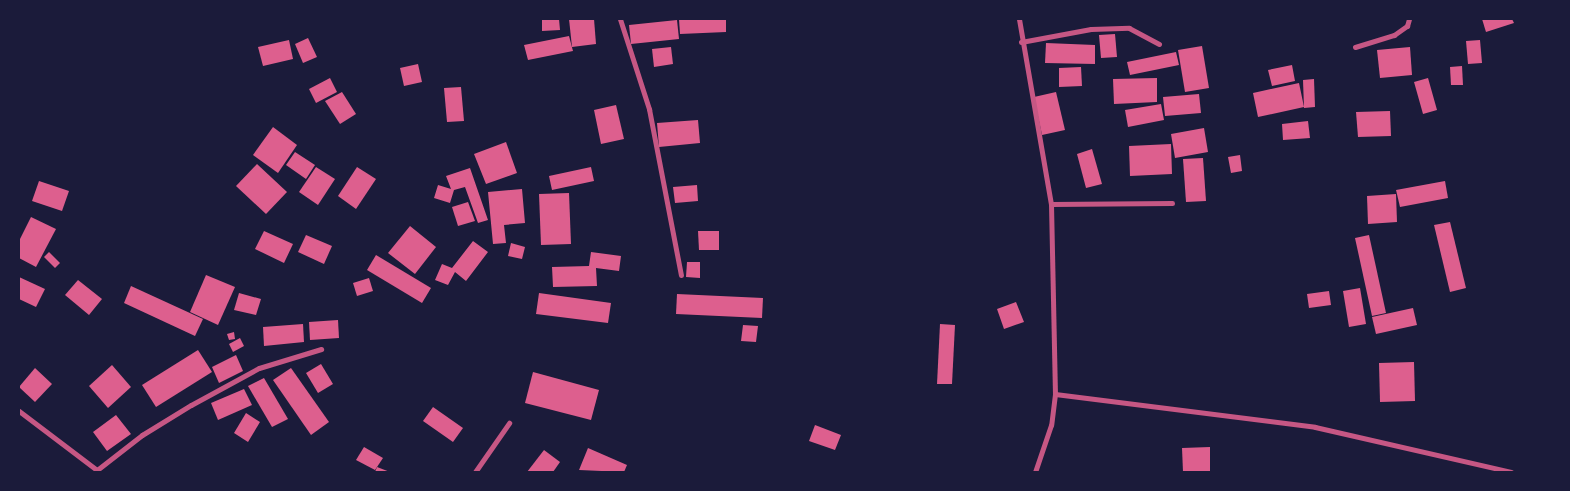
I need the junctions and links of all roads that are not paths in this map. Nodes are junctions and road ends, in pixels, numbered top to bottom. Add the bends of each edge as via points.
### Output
1 (620, 19) edge
2 (1019, 19) edge
3 (1410, 19) edge
4 (1021, 42) junction
5 (1159, 44) dead end
6 (1355, 47) dead end
7 (1172, 203) dead end
8 (1051, 204) junction
9 (681, 275) dead end
10 (321, 349) dead end
11 (1055, 394) junction
12 (19, 411) edge
13 (509, 422) dead end
14 (99, 471) edge
15 (475, 472) edge
16 (1035, 472) edge
17 (1511, 472) edge

1 - 9 street via 650,109
2 - 4 street
3 - 6 street via 1407,26 1394,35
4 - 5 street via 1091,29 1128,28
4 - 8 street
7 - 8 street
8 - 11 street
10 - 14 street via 259,368 199,400 142,435
11 - 16 street via 1051,425
11 - 17 street via 1314,427
12 - 14 street
13 - 15 street

